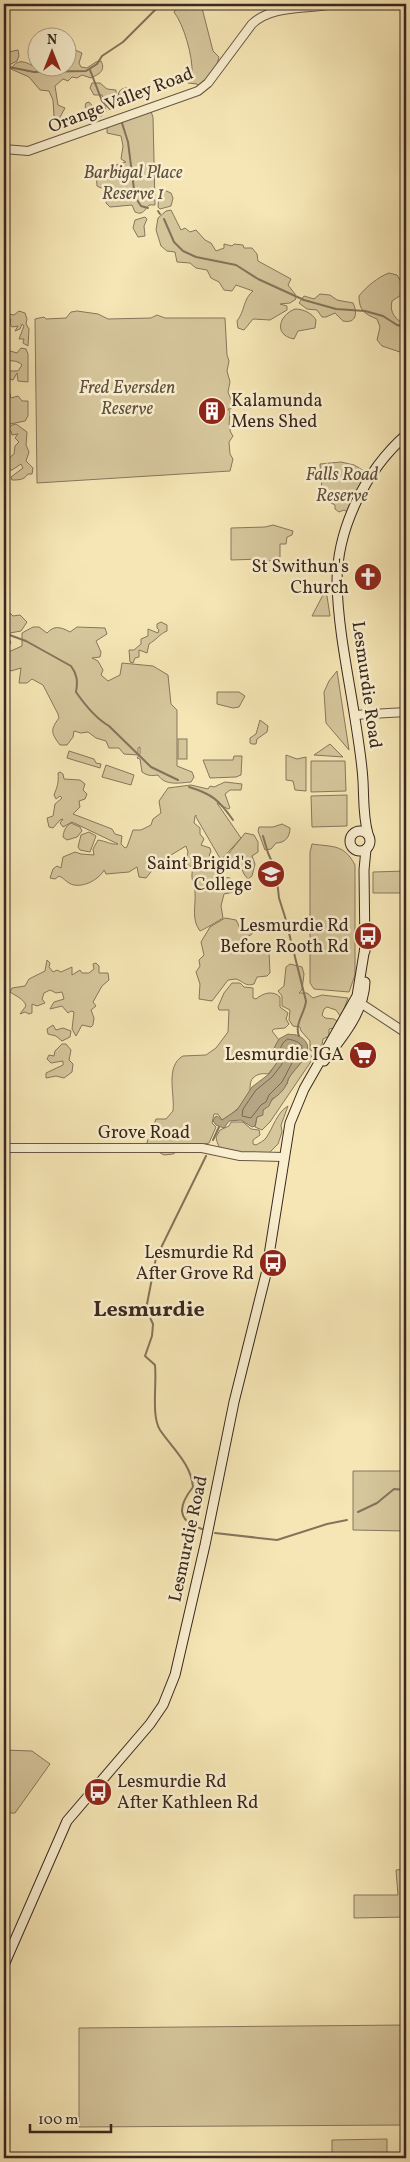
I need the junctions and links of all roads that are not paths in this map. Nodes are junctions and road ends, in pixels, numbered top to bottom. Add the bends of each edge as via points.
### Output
1 (334, 4) edge
2 (4, 150) edge
3 (406, 435) edge
4 (406, 712) edge
5 (354, 715) junction
6 (364, 809) junction
7 (357, 832) junction
8 (368, 834) junction
9 (362, 849) junction
10 (359, 1005) junction
11 (406, 1033) edge
12 (4, 1148) edge
13 (283, 1157) junction
14 (4, 1965) edge

1 - 2 street, Orange Valley Road via 276,11 261,16 208,83 198,91 28,151
3 - 5 main road, Lesmurdie Road via 379,464 364,488 348,524 339,563 339,608
4 - 5 street
5 - 6 main road, Lesmurdie Road via 363,774
6 - 7 main road, Lesmurdie Road
6 - 8 main road, Lesmurdie Road
7 - 8 main road
7 - 9 main road, Lesmurdie Road via 351,839 353,847
8 - 9 main road, Lesmurdie Road via 370,842
9 - 10 main road, Lesmurdie Road via 365,947
10 - 11 street
10 - 13 main road, Lesmurdie Road via 340,1040 309,1079 290,1123
12 - 13 street, Grove Road via 202,1148 240,1156
13 - 14 main road, Lesmurdie Road via 266,1274 234,1402 175,1675 163,1705 150,1724 67,1821

